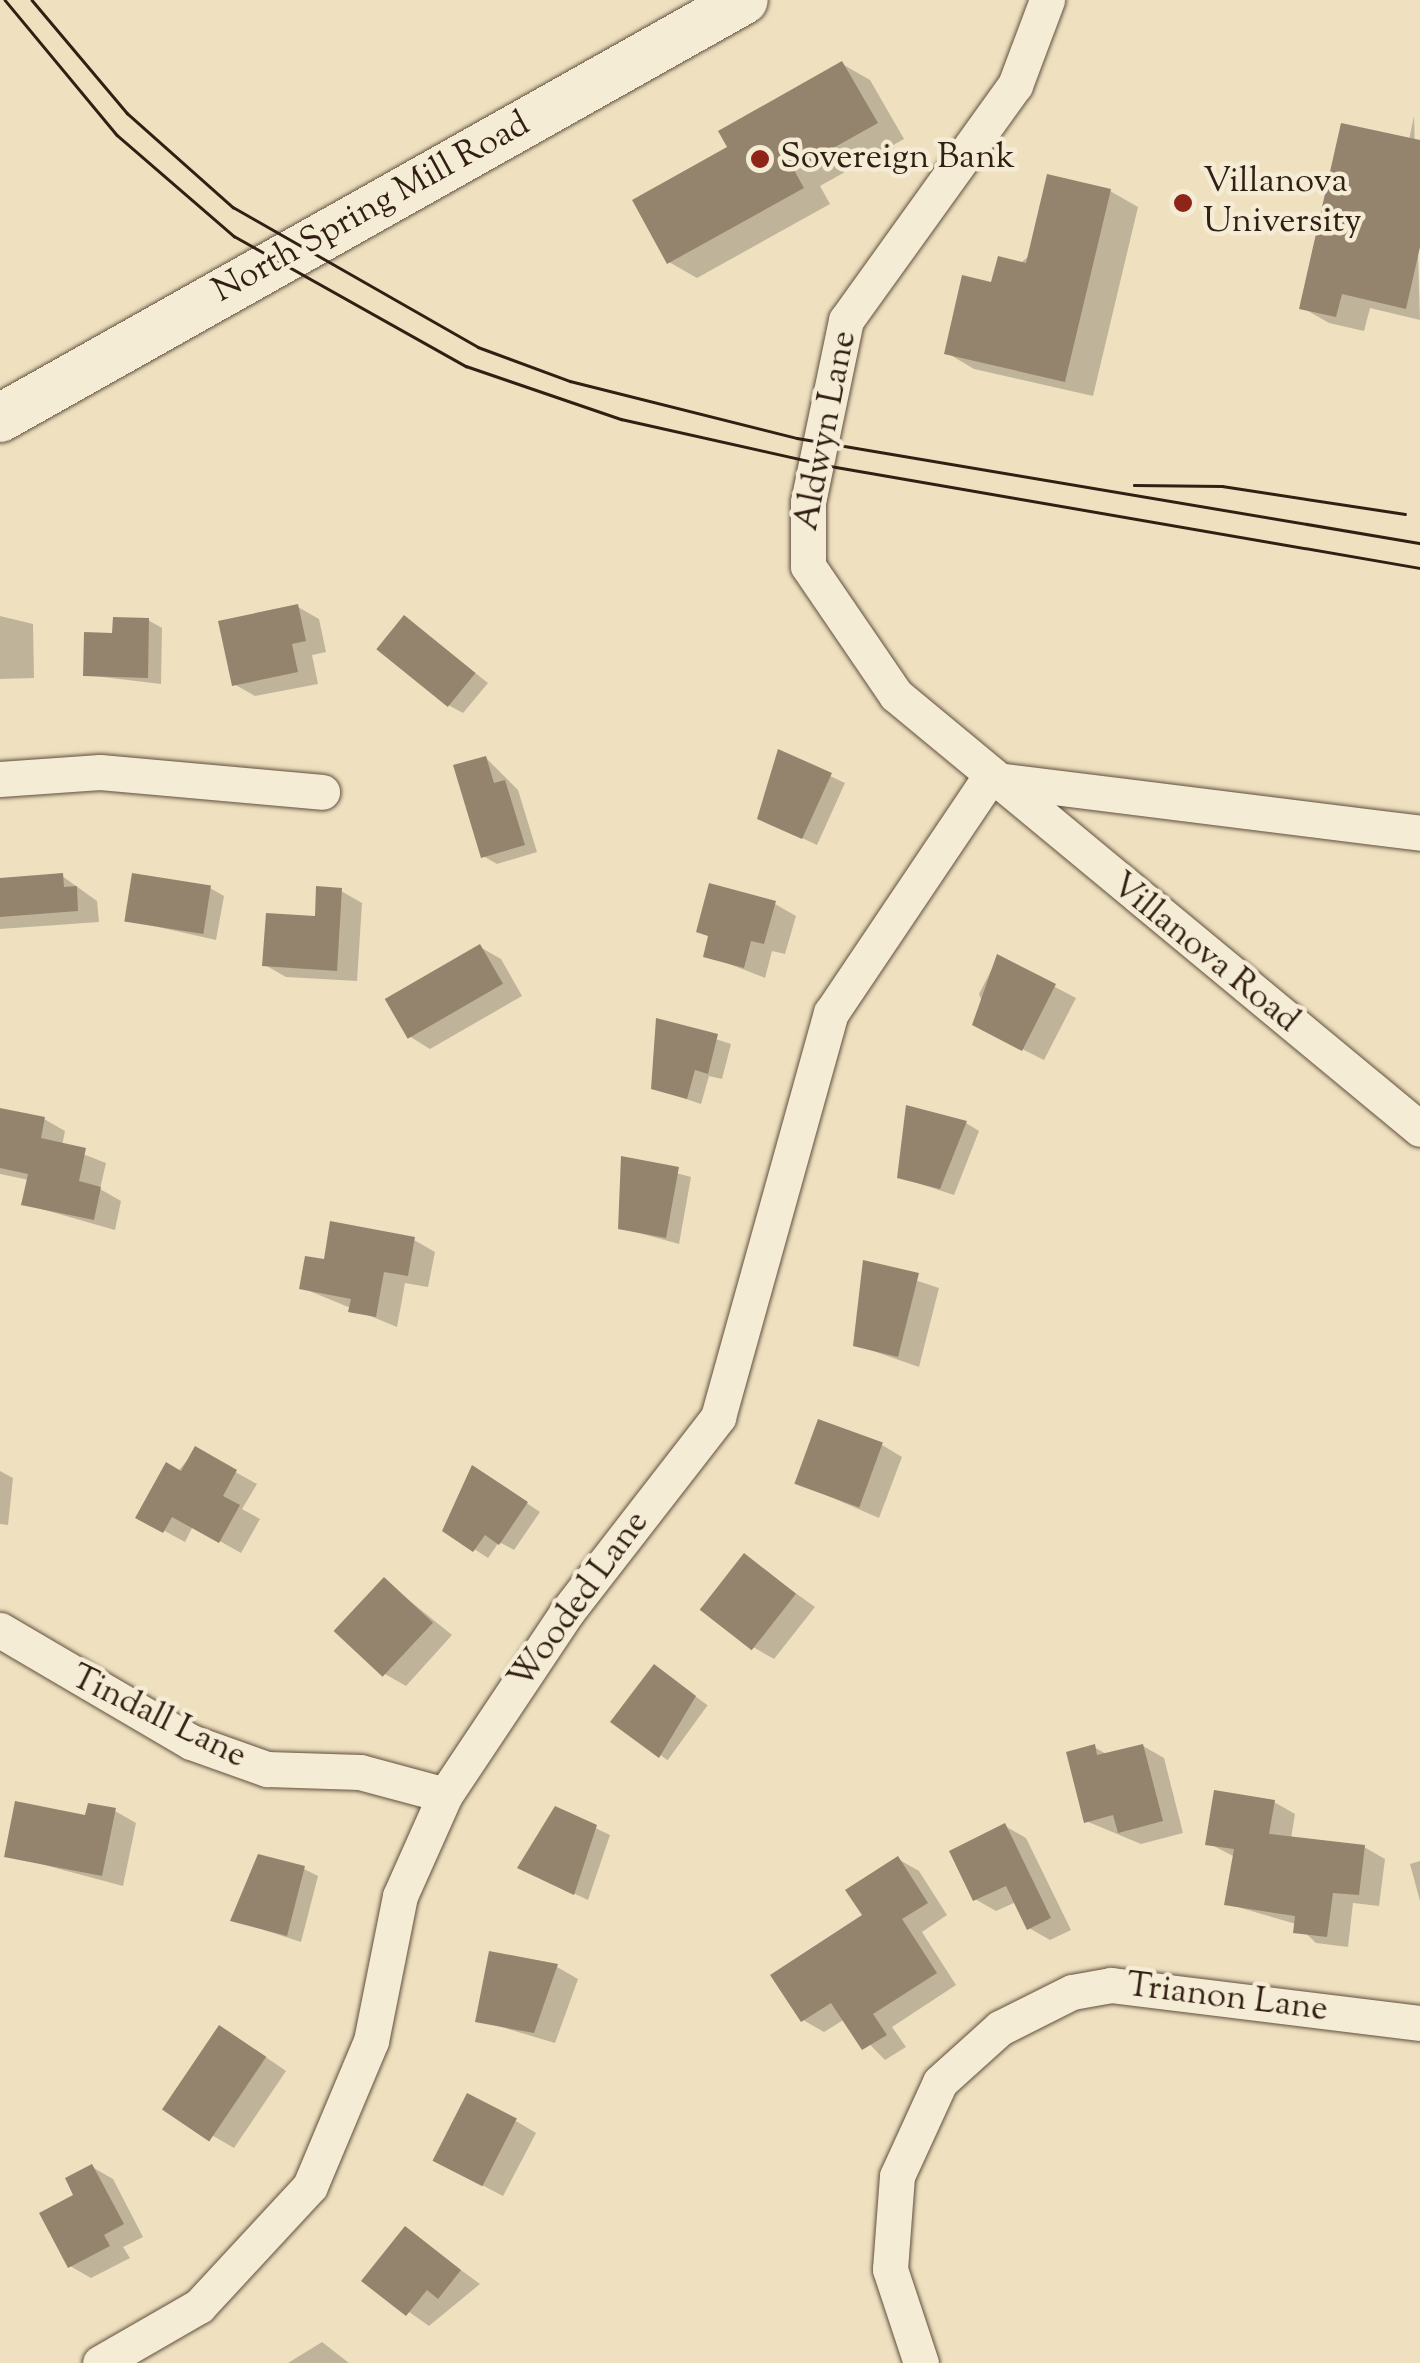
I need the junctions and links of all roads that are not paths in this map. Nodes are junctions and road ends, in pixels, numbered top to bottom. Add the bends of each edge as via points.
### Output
1 (1047, 0) edge
2 (731, 4) edge
3 (0, 418) edge
4 (0, 779) edge
5 (988, 779) junction
6 (322, 792) dead end
7 (1420, 833) edge
8 (1420, 1129) edge
9 (0, 1630) edge
10 (445, 1795) junction
11 (1420, 2023) edge
12 (100, 2363) edge
13 (921, 2363) edge

1 - 5 street, Aldwyn Lane via 1014,85 846,320 804,544 830,604 896,695
2 - 3 main road, North Spring Mill Road
4 - 6 street via 100,772
5 - 7 street
5 - 8 street, Villanova Road
5 - 10 street, Wooded Lane via 831,1013 718,1416 567,1612
9 - 10 street, Tindall Lane via 191,1742 267,1769 360,1772
10 - 12 street, Wooded Lane via 400,1896 371,2041 310,2186 199,2306
11 - 13 street, Trianon Lane via 1111,1985 1054,1999 1000,2028 940,2082 897,2176 890,2270

